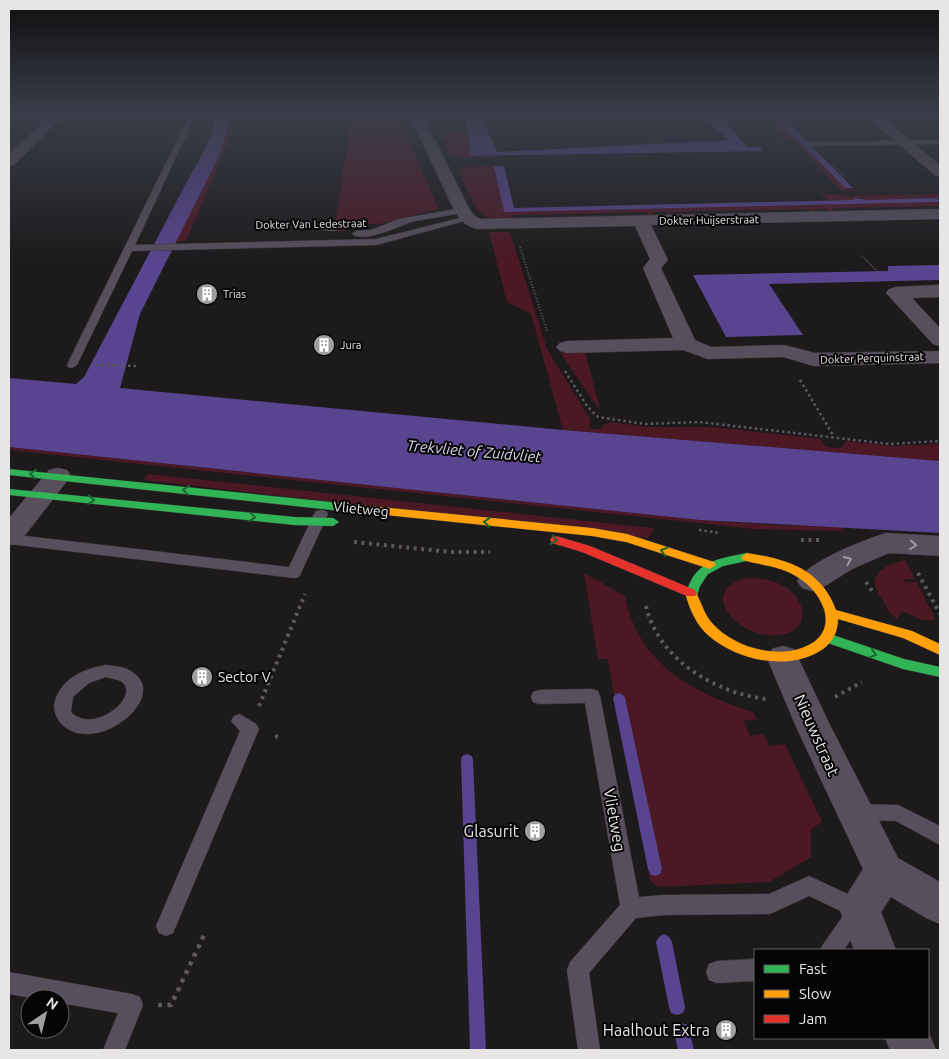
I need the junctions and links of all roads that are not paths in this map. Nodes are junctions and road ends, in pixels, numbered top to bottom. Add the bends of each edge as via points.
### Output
1 (169, 163) edge
2 (441, 163) edge
3 (929, 163) edge
4 (940, 172) edge
5 (940, 214) edge
6 (469, 218) junction
7 (408, 221) junction
8 (641, 221) junction
9 (322, 228) dead end
10 (335, 228) dead end
11 (347, 228) dead end
12 (212, 238) dead end
13 (129, 248) junction
14 (940, 292) edge
15 (940, 340) edge
16 (686, 344) junction
17 (560, 351) road end
18 (940, 356) edge
19 (72, 365) road end
20 (9, 472) edge
21 (50, 486) junction
22 (9, 492) edge
23 (324, 505) junction
24 (317, 522) junction
25 (344, 522) dead end
26 (490, 534) dead end
27 (9, 538) edge
28 (940, 546) edge
29 (710, 565) junction
30 (812, 581) junction
31 (691, 594) junction
32 (832, 613) junction
33 (826, 638) junction
34 (940, 650) edge
35 (783, 658) junction
36 (940, 672) edge
37 (538, 697) dead end
38 (240, 721) dead end
39 (853, 812) junction
40 (940, 836) edge
41 (884, 871) junction
42 (940, 904) edge
43 (631, 908) junction
44 (860, 910) junction
45 (166, 926) dead end
46 (832, 949) edge
47 (875, 949) edge
48 (754, 970) edge
49 (717, 972) dead end
50 (9, 983) edge
51 (114, 1050) edge
52 (589, 1050) edge

1 - 13 lane
2 - 6 street
3 - 4 street
5 - 8 street, Dokter Huijserstraat
6 - 7 lane
6 - 8 street, Dokter Huijserstraat via 514,225
6 - 13 lane via 376,242
7 - 11 lane
7 - 12 lane, Dokter Van Ledestraat via 372,233
8 - 16 street via 659,260 652,268
9 - 10 lane
13 - 19 lane
14 - 15 street, Dokter Perquinstraat via 896,293
16 - 17 street, Dokter Perquinstraat
16 - 18 street, Dokter Perquinstraat via 708,353 784,351 814,360
21 -> 20 street, Vlietweg
21 - 22 street, Vlietweg
23 -> 21 street, Vlietweg
21 -> 24 street, Vlietweg
21 - 27 street
23 - 24 lane
29 -> 23 street, Vlietweg via 627,538 592,532
24 - 25 street, Vlietweg
24 - 27 lane via 294,573
26 -> 31 street via 554,539 586,549
30 -> 28 street via 842,562 886,543
29 - 30 street via 733,558 760,558 788,566
29 - 31 street via 697,577
30 - 32 street via 825,596
31 - 35 street via 698,616 718,638 749,653
32 - 33 street via 832,626
32 - 34 street via 907,634
33 - 35 street via 809,652
33 -> 36 street
35 - 39 street, Nieuwstraat
37 - 43 lane, Vlietweg via 592,696
38 - 45 lane via 250,729
39 - 40 lane via 898,813
39 - 41 street, Nieuwstraat
41 - 42 street
41 - 44 street
43 - 44 lane via 770,904 809,886
43 - 52 lane via 578,970
44 - 46 lane
44 - 47 street
48 - 49 lane
50 - 51 lane via 132,1005

